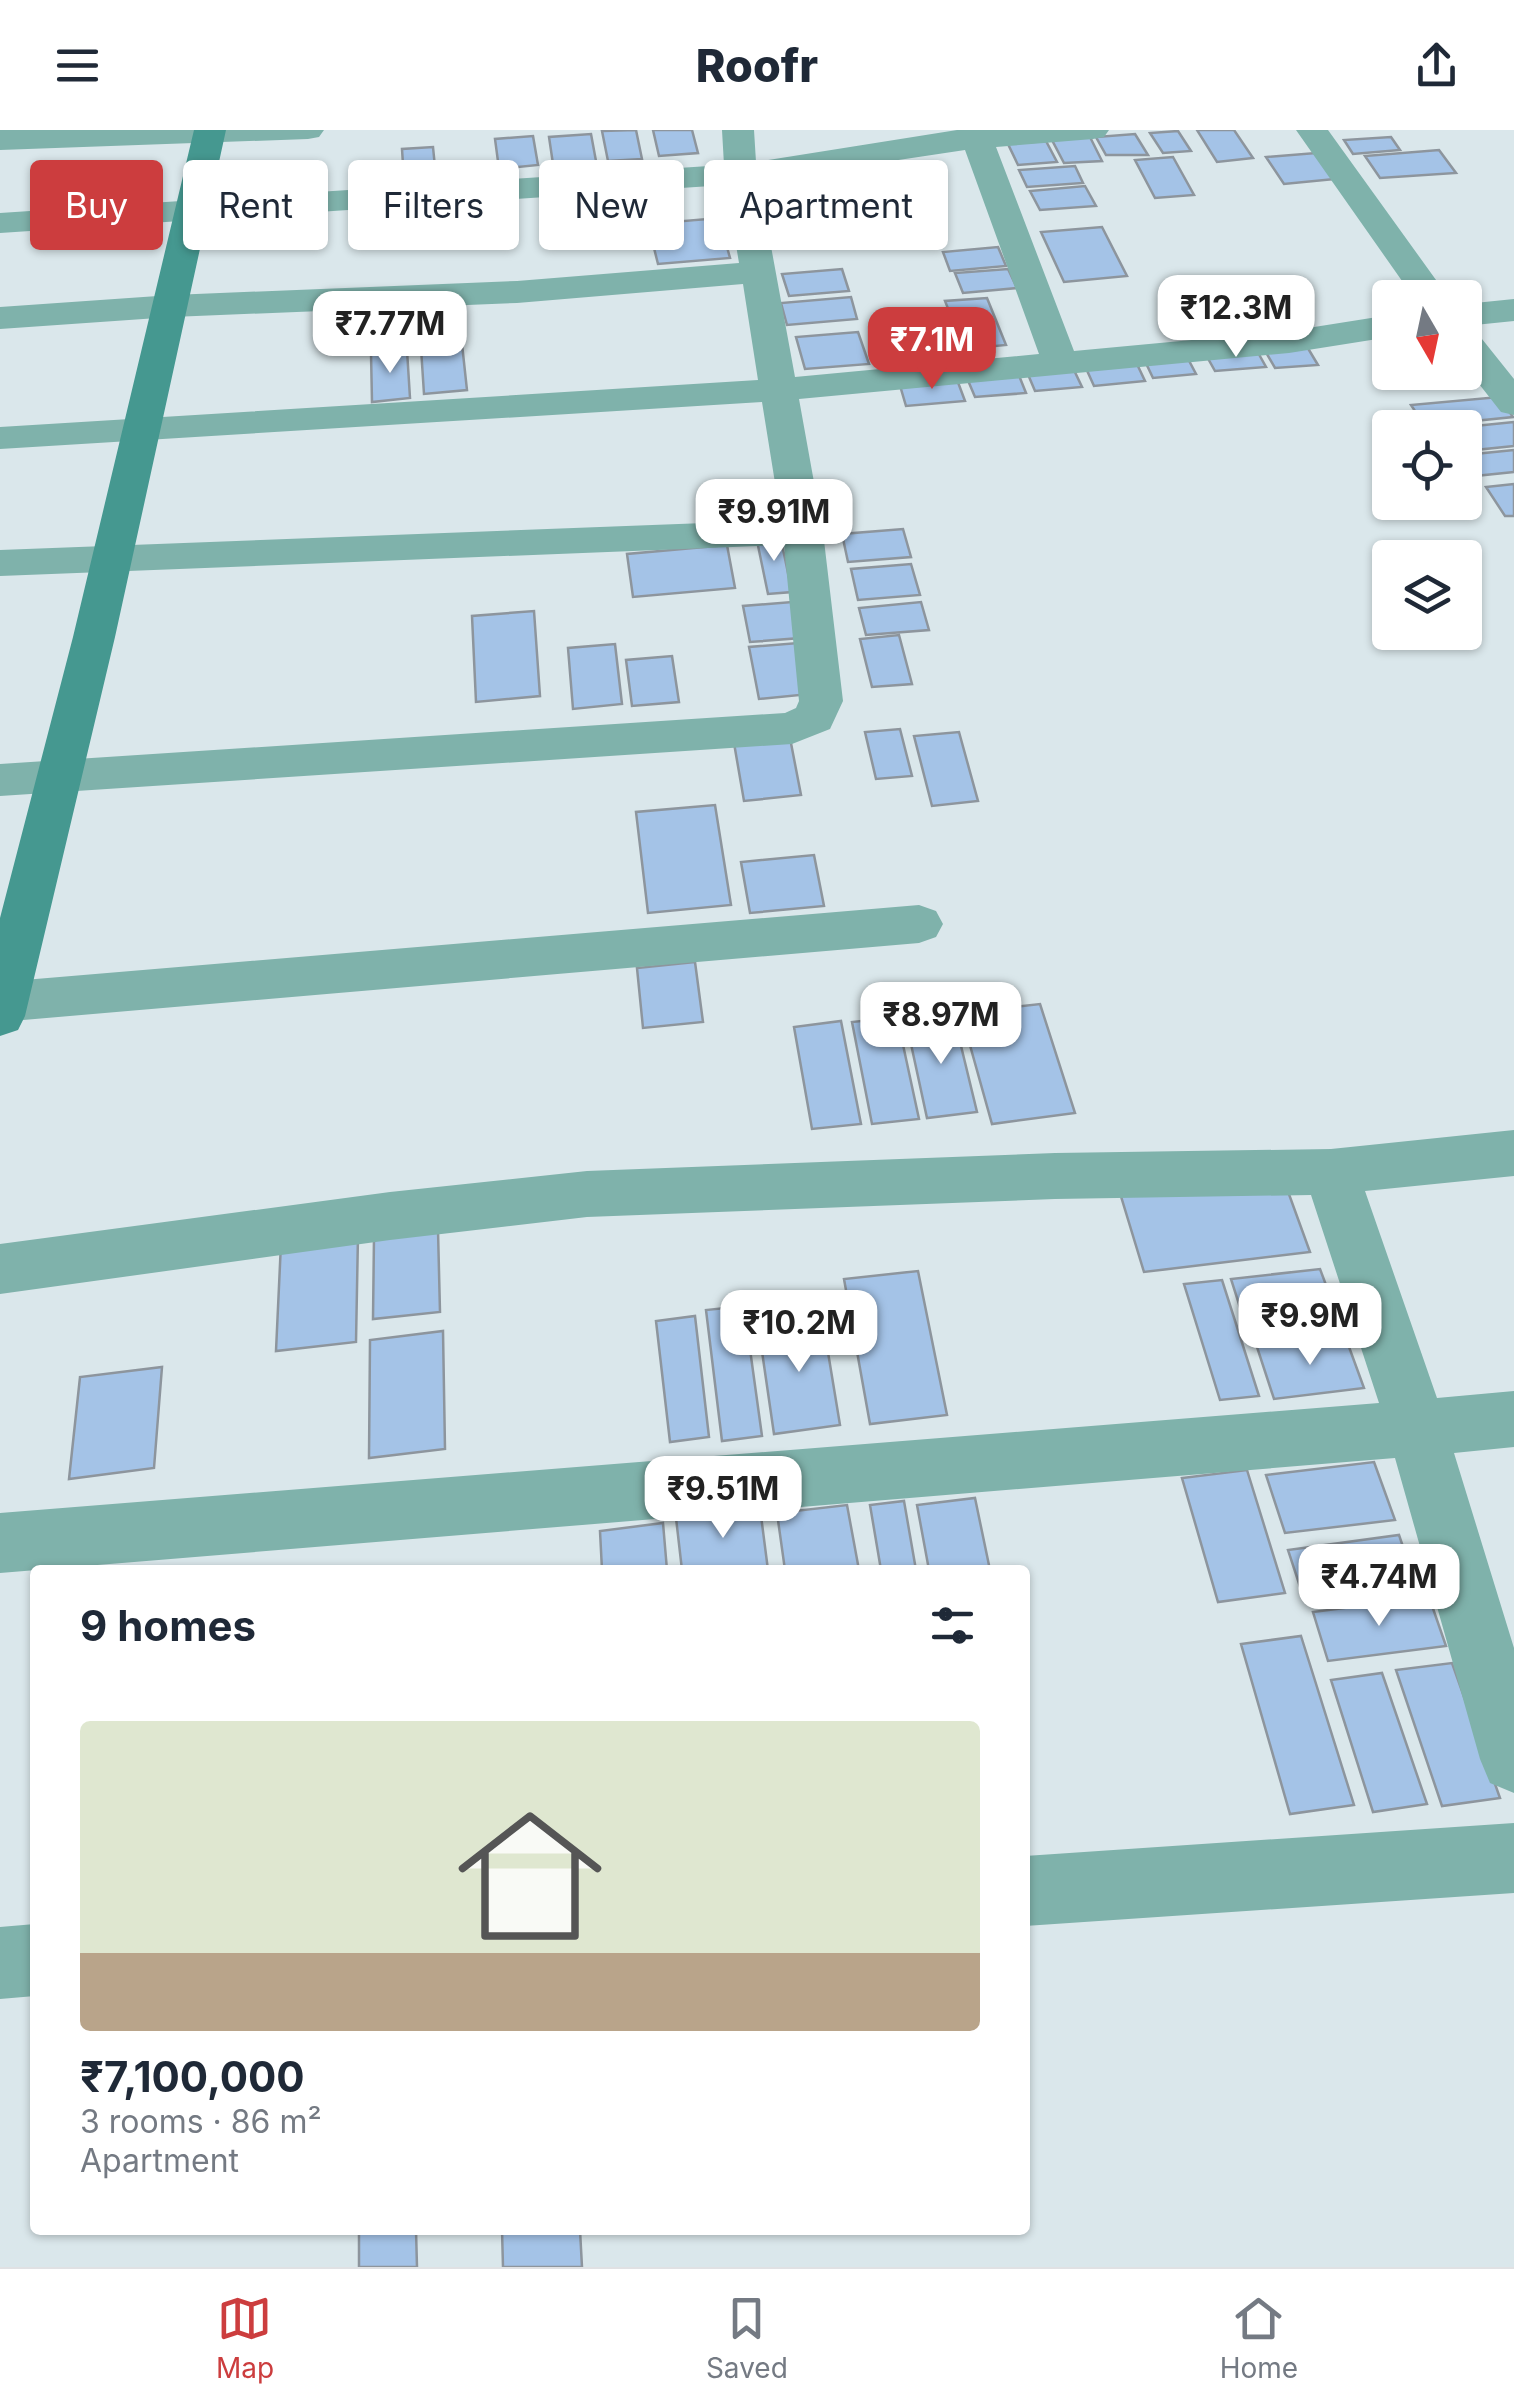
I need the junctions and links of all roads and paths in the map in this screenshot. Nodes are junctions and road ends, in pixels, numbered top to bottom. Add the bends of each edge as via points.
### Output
1 (308, 130) edge
2 (738, 130) edge
3 (1093, 130) edge
4 (1312, 130) edge
5 (210, 132) edge
6 (975, 134) edge
7 (0, 140) edge
8 (204, 160) edge
9 (740, 160) edge
10 (823, 160) edge
11 (704, 176) edge
12 (328, 201) edge
13 (183, 211) edge
14 (0, 223) edge
15 (184, 250) edge
16 (753, 250) edge
17 (757, 272) junction
18 (1419, 280) edge
19 (172, 306) junction
20 (1514, 310) edge
21 (1482, 313) edge
22 (0, 318) edge
23 (1372, 329) edge
24 (1062, 364) junction
25 (1482, 364) edge
26 (776, 390) junction
27 (1514, 404) edge
28 (142, 430) junction
29 (0, 438) edge
30 (804, 532) junction
31 (113, 556) junction
32 (0, 563) edge
33 (60, 776) junction
34 (0, 780) edge
35 (919, 924) dead end
36 (1, 1006) edge
37 (1514, 1153) edge
38 (1331, 1172) junction
39 (0, 1269) edge
40 (1514, 1419) edge
41 (1417, 1428) junction
42 (0, 1543) edge
43 (1514, 1759) edge
44 (1514, 1858) edge
45 (1030, 1892) edge
46 (30, 1960) edge
47 (0, 1962) edge

1 - 5 street
2 - 9 street
3 - 6 street
4 - 18 street
5 - 7 street
5 - 8 street
6 - 10 street
6 - 24 street
11 - 12 street
13 - 14 street
15 - 19 street
16 - 17 street
17 - 19 street via 517,292
17 - 26 street
19 - 22 street
19 - 28 street
20 - 21 street
23 - 24 street
24 - 26 street
25 - 27 street
26 - 28 street
26 - 30 street
28 - 29 street
28 - 31 street
30 - 31 street
30 - 33 street via 822,700 814,718 792,728
31 - 32 street
31 - 33 street
33 - 34 street
33 - 36 street
35 - 36 street
37 - 38 street
38 - 39 street via 588,1194
38 - 41 street
40 - 41 street
41 - 42 street
41 - 43 street
44 - 45 street
46 - 47 street

